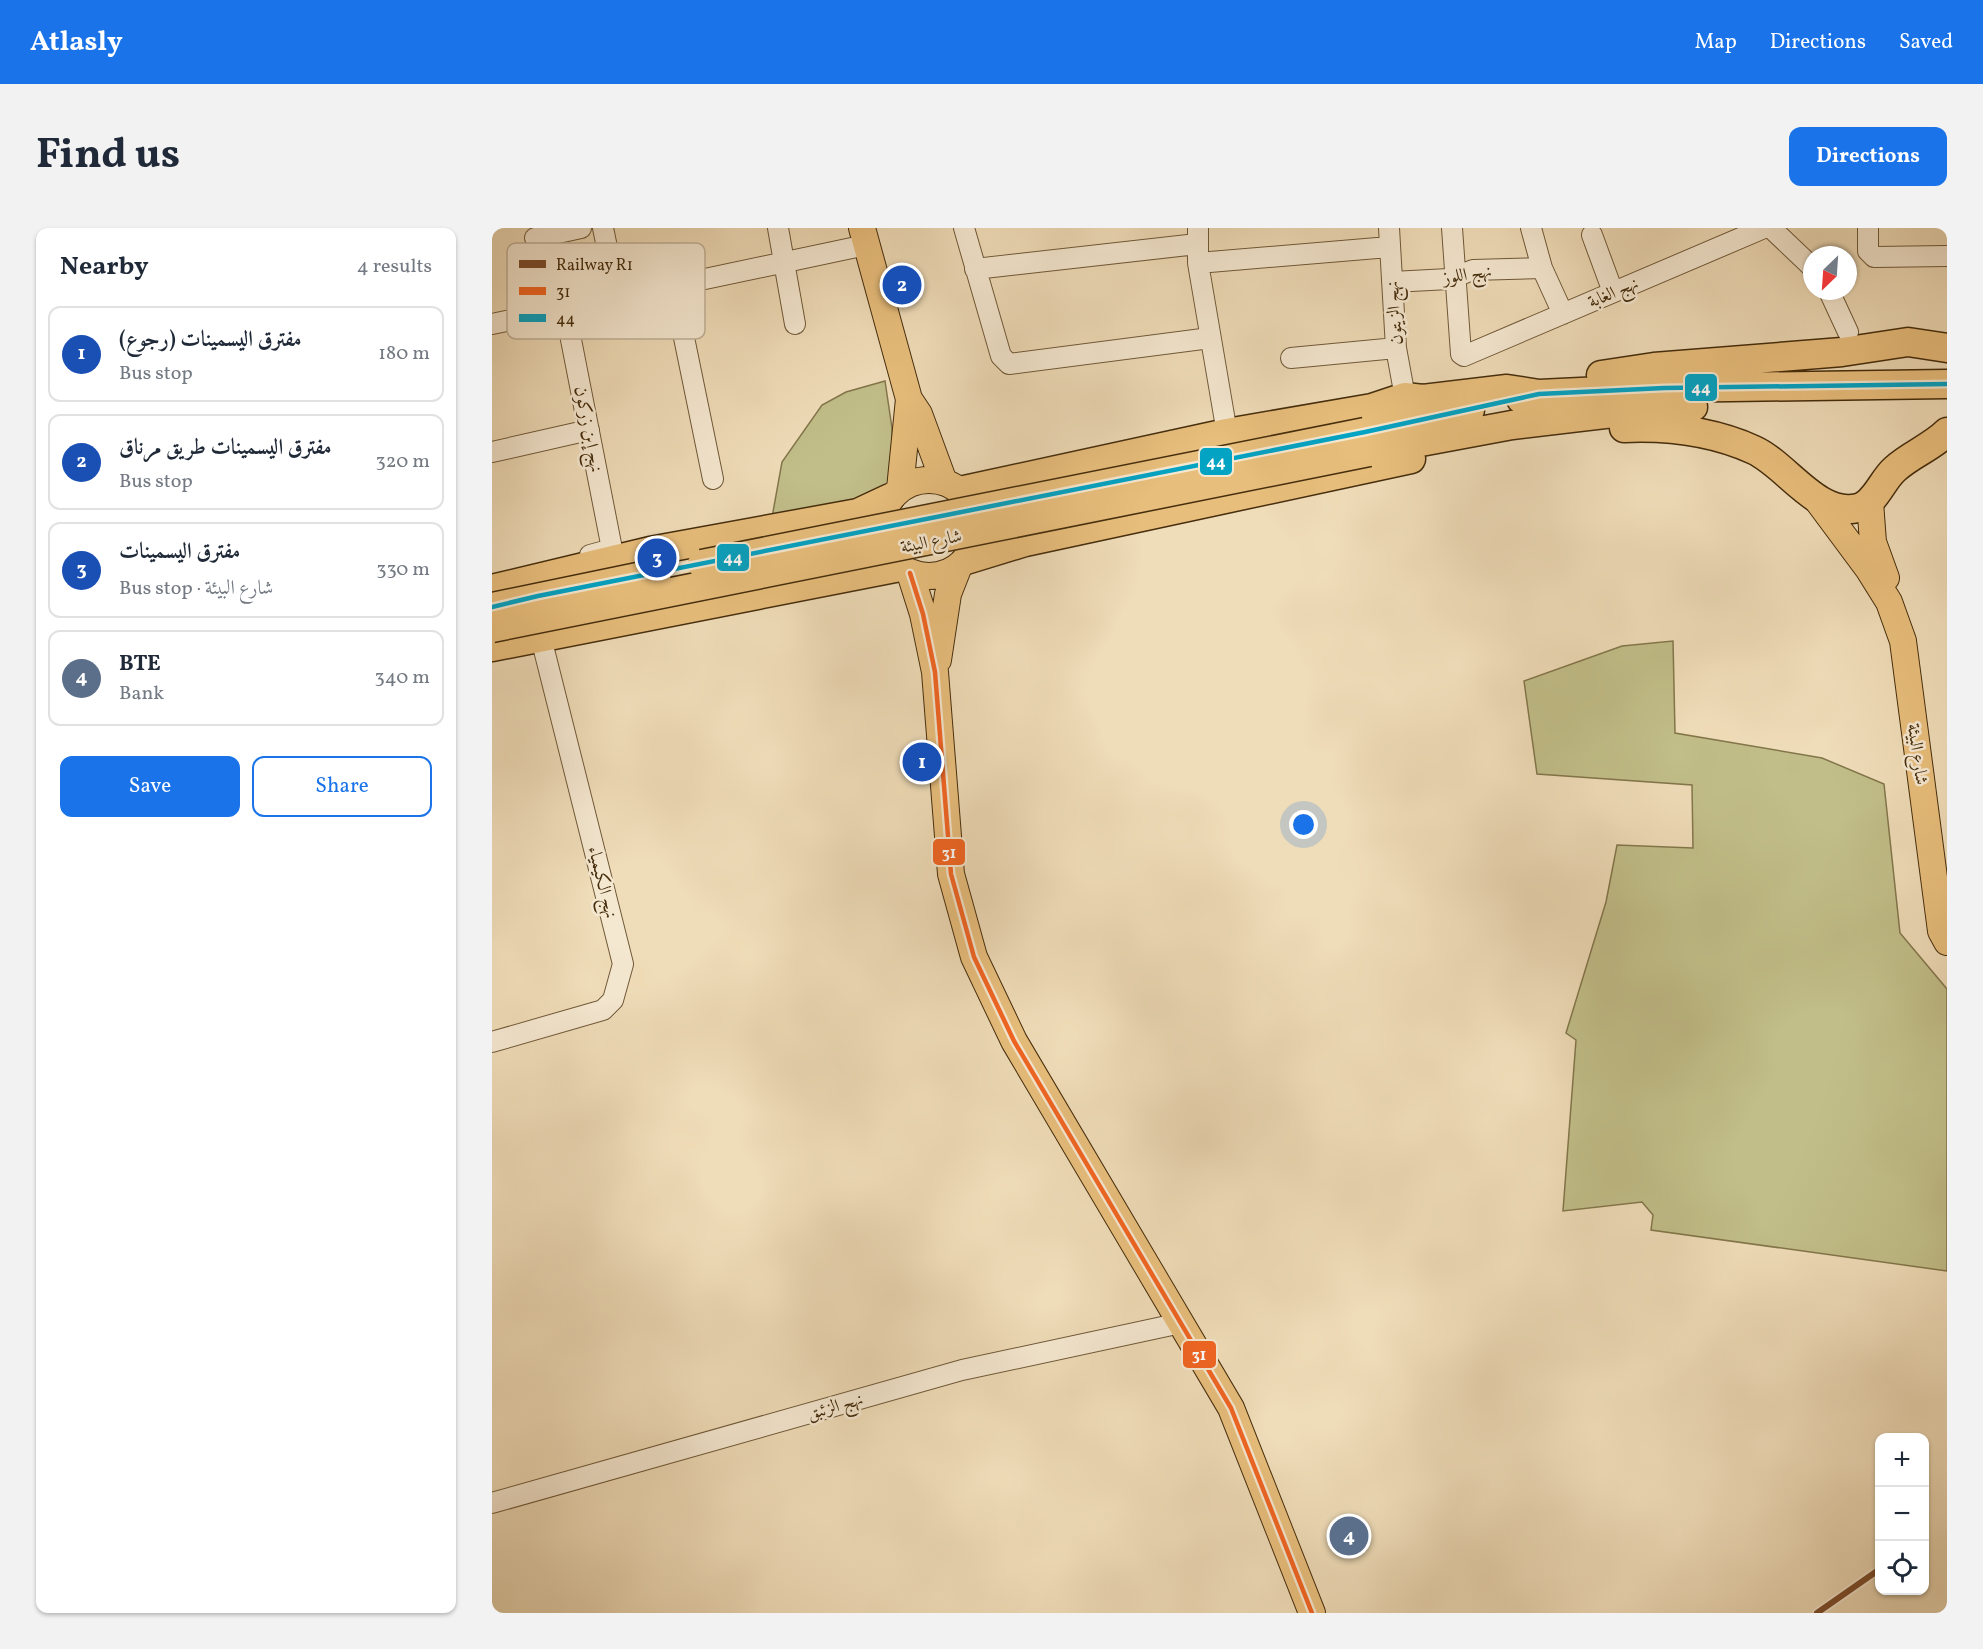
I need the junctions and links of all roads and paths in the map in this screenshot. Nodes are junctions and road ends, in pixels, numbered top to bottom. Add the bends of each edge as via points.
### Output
1 (581, 228) edge
2 (603, 228) edge
3 (778, 228) edge
4 (964, 228) edge
5 (1452, 228) edge
6 (1531, 228) edge
7 (1764, 228) edge
8 (1772, 228) edge
9 (1868, 228) edge
10 (1596, 230) edge
11 (864, 236) edge
12 (535, 238) dead end
13 (1389, 238) edge
14 (606, 243) edge
15 (1198, 245) edge
16 (1947, 256) edge
17 (1803, 258) edge
18 (786, 262) junction
19 (1542, 268) junction
20 (975, 269) junction
21 (705, 278) edge
22 (1454, 278) junction
23 (1392, 282) junction
24 (1613, 292) junction
25 (1833, 300) edge
26 (1563, 314) junction
27 (507, 321) edge
28 (492, 324) edge
29 (795, 324) dead end
30 (1848, 332) dead end
31 (1210, 338) junction
32 (570, 339) edge
33 (684, 339) edge
34 (1396, 348) junction
35 (1947, 348) edge
36 (1291, 358) dead end
37 (1947, 384) edge
38 (1575, 392) junction
39 (1539, 394) junction
40 (1405, 397) junction
41 (1668, 397) junction
42 (909, 399) junction
43 (1947, 403) edge
44 (1504, 427) junction
45 (589, 430) junction
46 (1947, 432) edge
47 (1227, 433) junction
48 (1367, 442) junction
49 (492, 452) edge
50 (713, 479) dead end
51 (952, 486) junction
52 (895, 494) junction
53 (1817, 500) junction
54 (1870, 502) junction
55 (963, 563) junction
56 (905, 570) junction
57 (492, 578) edge
58 (492, 589) edge
59 (1889, 602) junction
60 (492, 608) edge
61 (492, 628) edge
62 (541, 638) junction
63 (492, 647) edge
64 (935, 672) junction
65 (1947, 942) edge
66 (492, 1042) edge
67 (1181, 1323) junction
68 (492, 1503) edge
69 (1312, 1613) edge

1 - 12 street
2 - 14 street
3 - 18 street
4 - 20 street
5 - 22 street
6 - 19 street
7 - 24 street, نهج الغابة
8 - 17 street
9 - 16 street via 1869,250 1874,257
10 - 24 street
11 - 18 street
11 - 42 main road
13 - 15 street
13 - 23 street, نهج الزيتون
15 - 20 street
15 - 31 street
18 - 21 street
18 - 29 street
19 - 22 street, نهج اللوز via 1473,270
19 - 26 street
20 - 31 street via 1001,356 1009,364
22 - 23 street, نهج اللوز
22 - 26 street, نهج الغابة via 1462,355
23 - 34 street, نهج الزيتون
24 - 26 street, نهج الغابة
25 - 30 street
27 - 28 street
31 - 47 street
32 - 45 street, نهج إبن زركون
33 - 50 street
34 - 36 street
34 - 40 street, نهج الزيتون
35 - 38 highway via 1908,342 1842,352 1625,370 1605,373
37 - 41 highway
38 - 39 highway, شارع البيئة
38 - 41 highway, شارع البيئة
39 - 40 highway via 1507,389 1423,399
39 - 48 highway, شارع البيئة
40 - 47 highway via 1372,408
41 - 43 highway
41 - 44 highway
42 - 51 main road
42 - 52 main road
44 - 48 highway
44 - 53 highway via 1550,435 1682,428 1716,436 1764,455
44 - 55 highway via 1471,446 1025,542
45 - 49 street
45 - 57 street, نهج إبن زركون via 612,549
46 - 54 highway via 1894,469
47 - 51 highway
48 - 60 highway, bridge via 538,596
48 - 61 highway, شارع البيئة, bridge
51 - 52 main road via 921,481
51 - 55 main road via 970,502 976,516 978,532 974,547
52 - 56 main road via 883,512 880,527 889,556
52 - 58 highway via 858,513 650,551
53 - 54 highway via 1849,509
53 - 59 main road via 1850,541
54 - 59 main road via 1874,542 1888,584
55 - 56 main road via 935,576
55 - 64 main road via 948,594
56 - 62 highway
56 - 64 main road via 923,614
59 - 65 main road, شارع البيئة via 1903,641 1941,931
62 - 63 highway
62 - 66 street, نهج الكيمياء via 623,964 613,1000 603,1010
64 - 67 main road via 951,874 974,957 1014,1041
67 - 68 street, نهج الزئبق via 962,1370
67 - 69 main road via 1231,1408

